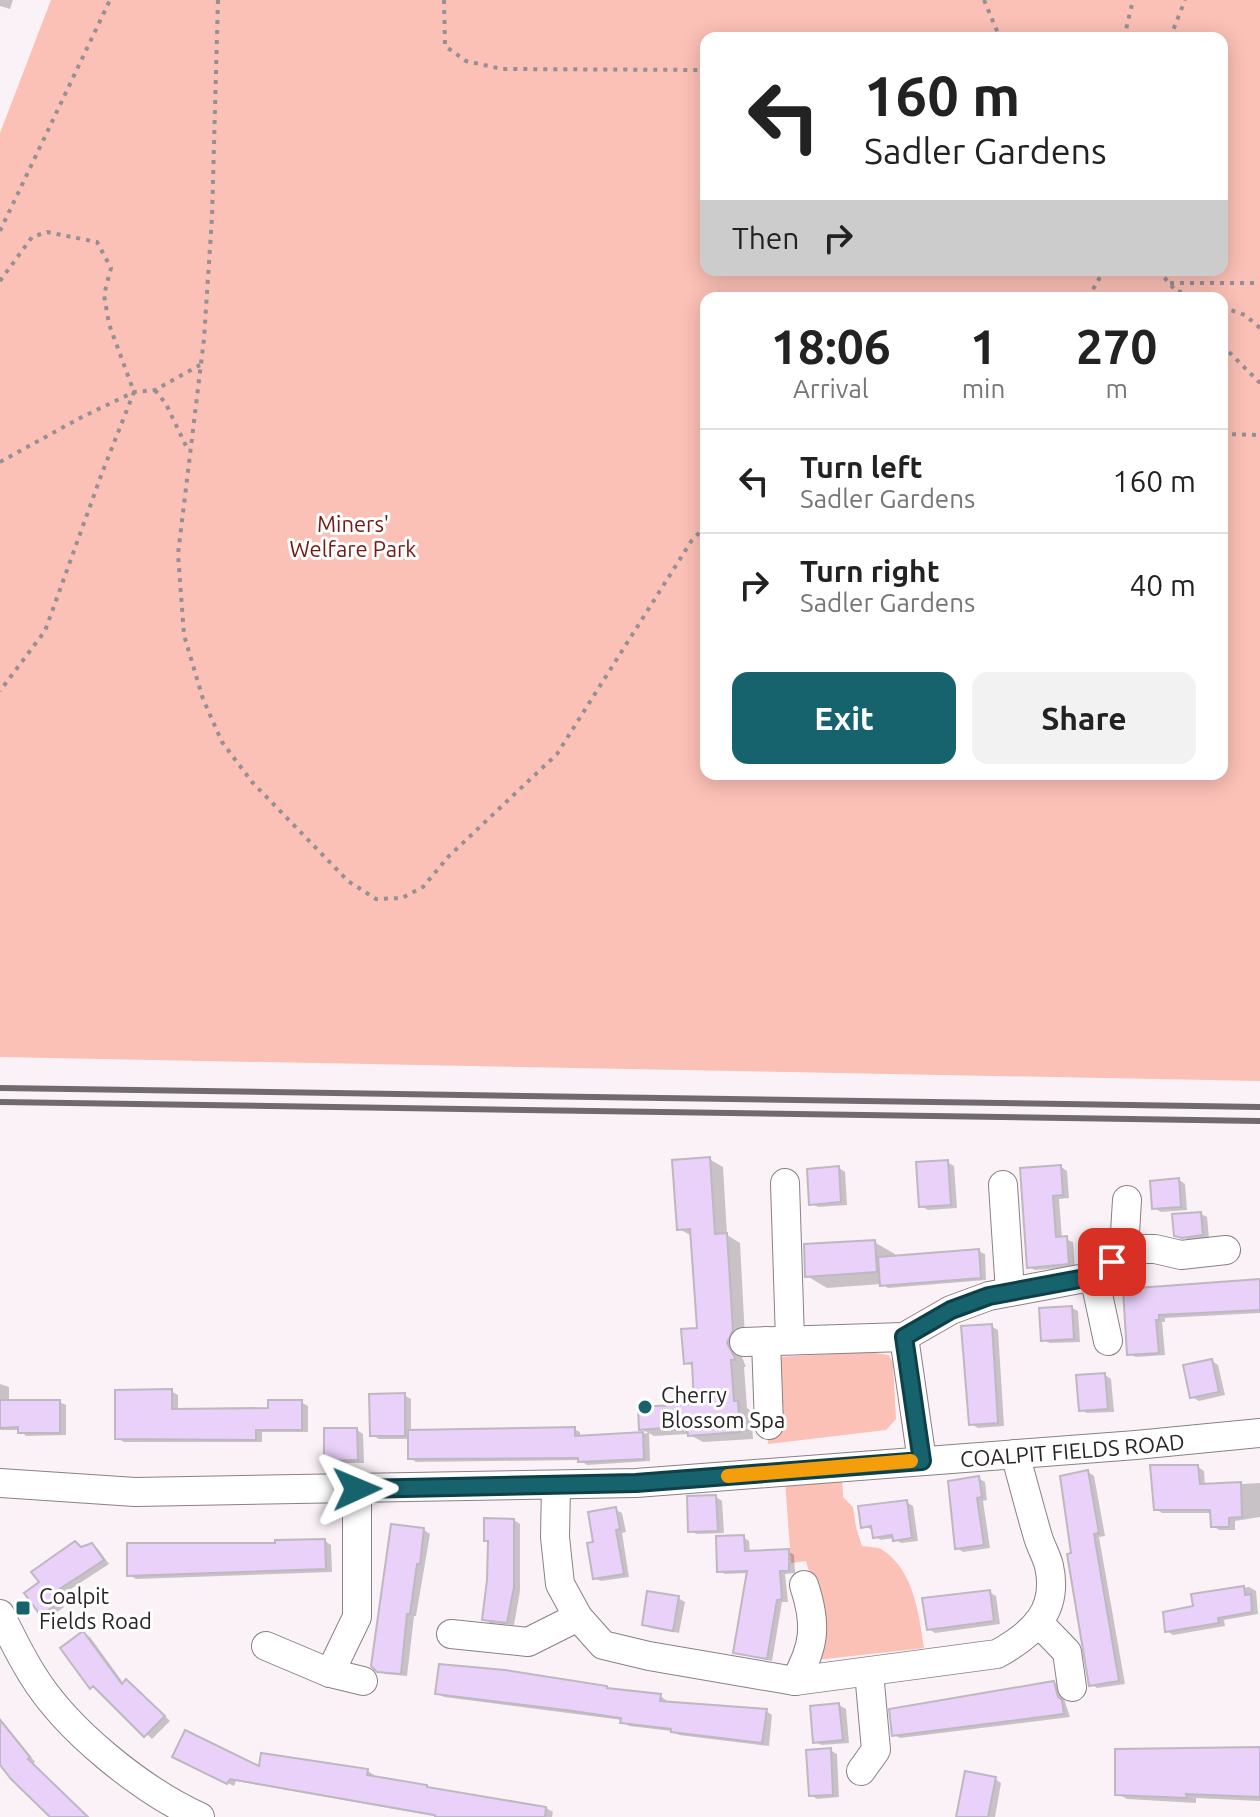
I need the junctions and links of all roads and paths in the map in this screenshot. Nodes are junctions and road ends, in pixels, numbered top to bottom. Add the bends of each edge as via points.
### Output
1 (110, 0) edge
2 (218, 0) edge
3 (444, 0) edge
4 (984, 0) edge
5 (1133, 0) edge
6 (1185, 0) edge
7 (997, 32) edge
8 (1125, 32) edge
9 (1172, 32) edge
10 (700, 70) edge
11 (0, 231) edge
12 (1164, 276) edge
13 (0, 281) edge
14 (1170, 283) junction
15 (1260, 283) edge
16 (1176, 290) joint
17 (1182, 292) edge
18 (1228, 309) edge
19 (1260, 328) edge
20 (1228, 351) edge
21 (200, 365) junction
22 (1260, 383) edge
23 (155, 390) junction
24 (134, 392) junction
25 (1228, 434) edge
26 (1260, 435) edge
27 (189, 452) junction
28 (0, 462) edge
29 (700, 533) edge
30 (0, 691) edge
31 (785, 1183) dead end
32 (1003, 1185) dead end
33 (1127, 1200) dead end
34 (1124, 1249) junction
35 (1226, 1250) dead end
36 (1094, 1276) junction
37 (1010, 1292) junction
38 (904, 1337) junction
39 (766, 1341) junction
40 (1108, 1341) dead end
41 (769, 1425) dead end
42 (1260, 1433) edge
43 (1015, 1454) junction
44 (922, 1461) junction
45 (0, 1483) edge
46 (556, 1486) junction
47 (357, 1489) junction
48 (804, 1585) dead end
49 (0, 1614) edge
50 (578, 1617) junction
51 (1038, 1622) junction
52 (451, 1634) dead end
53 (266, 1646) dead end
54 (869, 1672) junction
55 (330, 1673) junction
56 (363, 1681) dead end
57 (795, 1681) junction
58 (1072, 1687) dead end
59 (861, 1771) dead end
60 (200, 1817) edge

1 - 11 path
2 - 21 path via 212,217
3 - 10 path via 445,46 466,61 502,69
4 - 7 path
5 - 8 path
6 - 9 path
12 - 14 path
13 - 24 path via 32,237 47,232 97,242 111,268 104,295 109,324
14 - 15 path
14 - 16 path
16 - 17 path
18 - 19 path
20 - 22 path
21 - 23 path
21 - 27 path
23 - 24 path
23 - 27 path
24 - 28 path
24 - 30 path via 45,631
25 - 26 path
27 - 29 path via 178,554 184,635 203,699 222,742 252,782 348,881 376,899 402,898 423,887 557,754
31 - 39 street
32 - 37 street
33 - 34 street
34 - 35 street via 1181,1255
34 - 36 street
36 - 37 street
36 - 40 street
37 - 38 street via 951,1310
38 - 39 street
38 - 44 street
39 - 41 street
42 - 43 street, COALPIT FIELDS ROAD
43 - 44 street, COALPIT FIELDS ROAD
43 - 51 street via 1049,1565 1052,1589
44 - 46 street, COALPIT FIELDS ROAD
45 - 47 street, COALPIT FIELDS ROAD via 135,1492
46 - 47 street, COALPIT FIELDS ROAD
46 - 50 street via 560,1584
47 - 55 street via 357,1617
48 - 57 street via 814,1614 808,1658
49 - 60 street via 32,1675 70,1724 122,1768
50 - 52 street via 528,1642
50 - 57 street via 603,1645
51 - 54 street via 1024,1639 997,1654
51 - 58 street via 1067,1652
53 - 55 street
54 - 57 street
54 - 59 street via 876,1750
55 - 56 street

